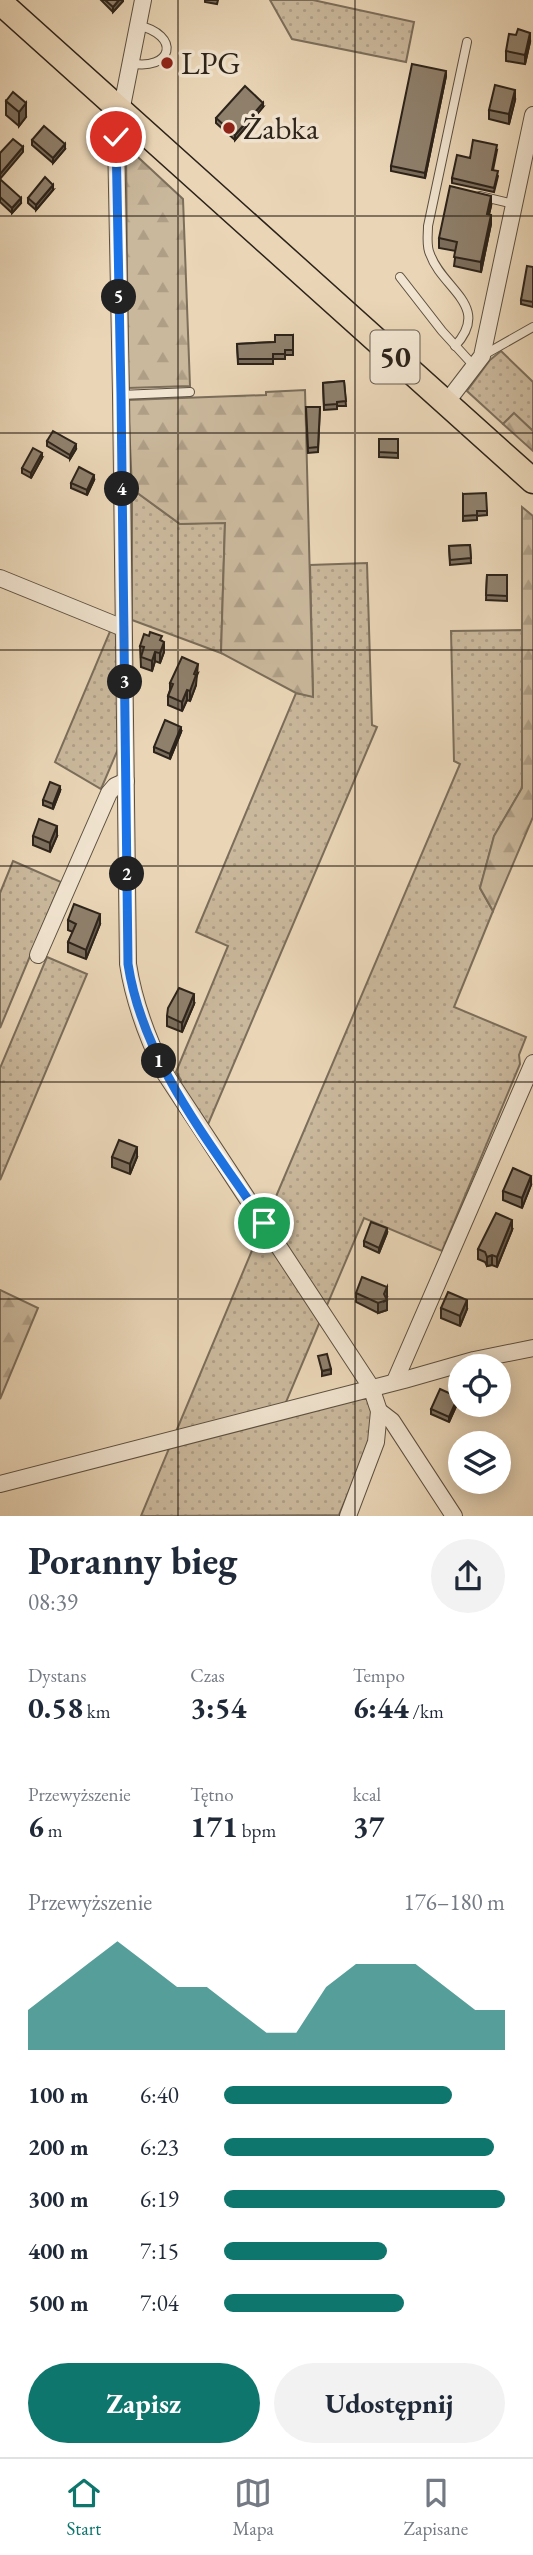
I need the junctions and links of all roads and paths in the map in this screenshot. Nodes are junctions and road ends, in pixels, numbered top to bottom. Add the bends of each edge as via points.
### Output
1 (143, 0) edge
2 (0, 2) edge
3 (138, 25) junction
4 (467, 42) dead end
5 (130, 63) junction
6 (120, 109) junction
7 (533, 115) edge
8 (437, 186) junction
9 (449, 189) edge
10 (474, 195) edge
11 (514, 204) junction
12 (400, 277) dead end
13 (533, 327) edge
14 (455, 346) junction
15 (478, 361) junction
16 (190, 392) dead end
17 (121, 395) junction
18 (446, 403) junction
19 (533, 481) edge
20 (0, 578) edge
21 (123, 628) junction
22 (126, 781) junction
23 (38, 956) dead end
24 (533, 1063) edge
25 (533, 1348) edge
26 (396, 1381) junction
27 (371, 1387) junction
28 (379, 1411) junction
29 (0, 1484) edge
30 (348, 1516) edge
31 (454, 1516) edge

1 - 3 street
2 - 6 main road, 50
3 - 5 street
3 - 5 lane via 159,33 166,49 155,64
4 - 8 lane
5 - 6 street
6 - 17 street via 116,137
6 - 18 main road, 50
7 - 11 street
8 - 9 lane
8 - 14 lane via 428,226 428,252 470,315
10 - 11 lane
11 - 15 street
12 - 14 lane
13 - 15 lane
14 - 15 lane
15 - 18 street
16 - 17 lane
17 - 21 street
18 - 19 main road, 50
20 - 21 street
21 - 22 street
22 - 23 street via 109,793
22 - 27 street via 128,964 147,1037 164,1072
24 - 26 street
25 - 26 street
26 - 27 street
27 - 28 street
27 - 29 street
28 - 30 street via 372,1457
28 - 31 street via 392,1421

